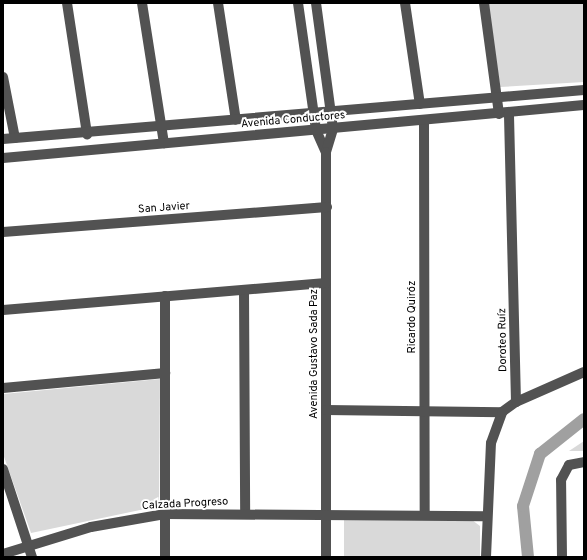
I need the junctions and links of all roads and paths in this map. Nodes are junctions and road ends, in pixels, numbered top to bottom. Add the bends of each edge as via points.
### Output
1 (67, 3) edge
2 (142, 3) edge
3 (218, 3) edge
4 (298, 3) edge
5 (316, 3) edge
6 (405, 3) edge
7 (484, 3) edge
8 (3, 77) edge
9 (584, 90) edge
10 (498, 97) junction
11 (420, 104) junction
12 (584, 105) edge
13 (332, 112) junction
14 (315, 113) junction
15 (504, 113) junction
16 (236, 120) junction
17 (424, 120) junction
18 (162, 127) junction
19 (333, 129) junction
20 (316, 130) junction
21 (87, 134) junction
22 (15, 138) junction
23 (3, 139) edge
24 (164, 143) junction
25 (326, 152) junction
26 (3, 158) edge
27 (327, 207) junction
28 (3, 232) edge
29 (326, 283) junction
30 (244, 290) junction
31 (165, 296) junction
32 (3, 310) edge
33 (584, 372) edge
34 (165, 373) junction
35 (3, 388) edge
36 (516, 402) junction
37 (326, 410) junction
38 (424, 410) junction
39 (502, 412) junction
40 (584, 462) edge
41 (3, 471) edge
42 (245, 513) junction
43 (165, 514) junction
44 (326, 514) junction
45 (425, 514) junction
46 (486, 516) junction
47 (28, 546) junction
48 (3, 554) edge
49 (32, 557) edge
50 (165, 557) edge
51 (326, 557) edge
52 (486, 557) edge
53 (562, 557) edge

1 - 21 street
2 - 18 street
3 - 16 street
4 - 14 street, Avenida Gustavo Sada Paz
5 - 13 street, Avenida Gustavo Sada Paz
6 - 11 street
7 - 10 street, Doroteo Ruíz
8 - 22 street
9 - 10 street, Avenida Conductores
10 - 11 street, Avenida Conductores
10 - 15 street, Doroteo Ruíz
11 - 13 street, Avenida Conductores
12 - 15 street, Avenida Conductores
13 - 14 street, Avenida Conductores
13 - 19 street, Avenida Gustavo Sada Paz
14 - 16 street, Avenida Conductores
14 - 20 street, Avenida Gustavo Sada Paz
15 - 17 street, Avenida Conductores
15 - 36 street, Doroteo Ruíz
16 - 18 street, Avenida Conductores
17 - 19 street, Avenida Conductores
17 - 38 street, Ricardo Quiróz
18 - 21 street, Avenida Conductores
18 - 24 street
19 - 20 street, Avenida Conductores
19 - 25 street, Avenida Gustavo Sada Paz
20 - 24 street, Avenida Conductores
20 - 25 street, Avenida Gustavo Sada Paz
21 - 22 street, Avenida Conductores
22 - 23 street, Avenida Conductores
24 - 26 street, Avenida Conductores
25 - 27 street, Avenida Gustavo Sada Paz
27 - 28 street, San Javier
27 - 29 street, Avenida Gustavo Sada Paz
29 - 30 street
29 - 37 street, Avenida Gustavo Sada Paz
30 - 31 street
30 - 42 street
31 - 32 street
31 - 34 street
33 - 36 street
34 - 35 street
34 - 43 street
36 - 39 street
37 - 38 street
37 - 44 street, Avenida Gustavo Sada Paz
38 - 39 street
38 - 45 street, Ricardo Quiróz
39 - 46 street via 491,443
40 - 53 street via 574,462 566,469 561,480
41 - 47 street
42 - 43 street, Calzada Progreso
42 - 44 street, Calzada Progreso
43 - 47 street, Calzada Progreso via 91,527
43 - 50 street
44 - 45 street, Calzada Progreso
44 - 51 street, Avenida Gustavo Sada Paz
45 - 46 street, Calzada Progreso
46 - 52 street
47 - 48 street, Calzada Progreso
47 - 49 street

